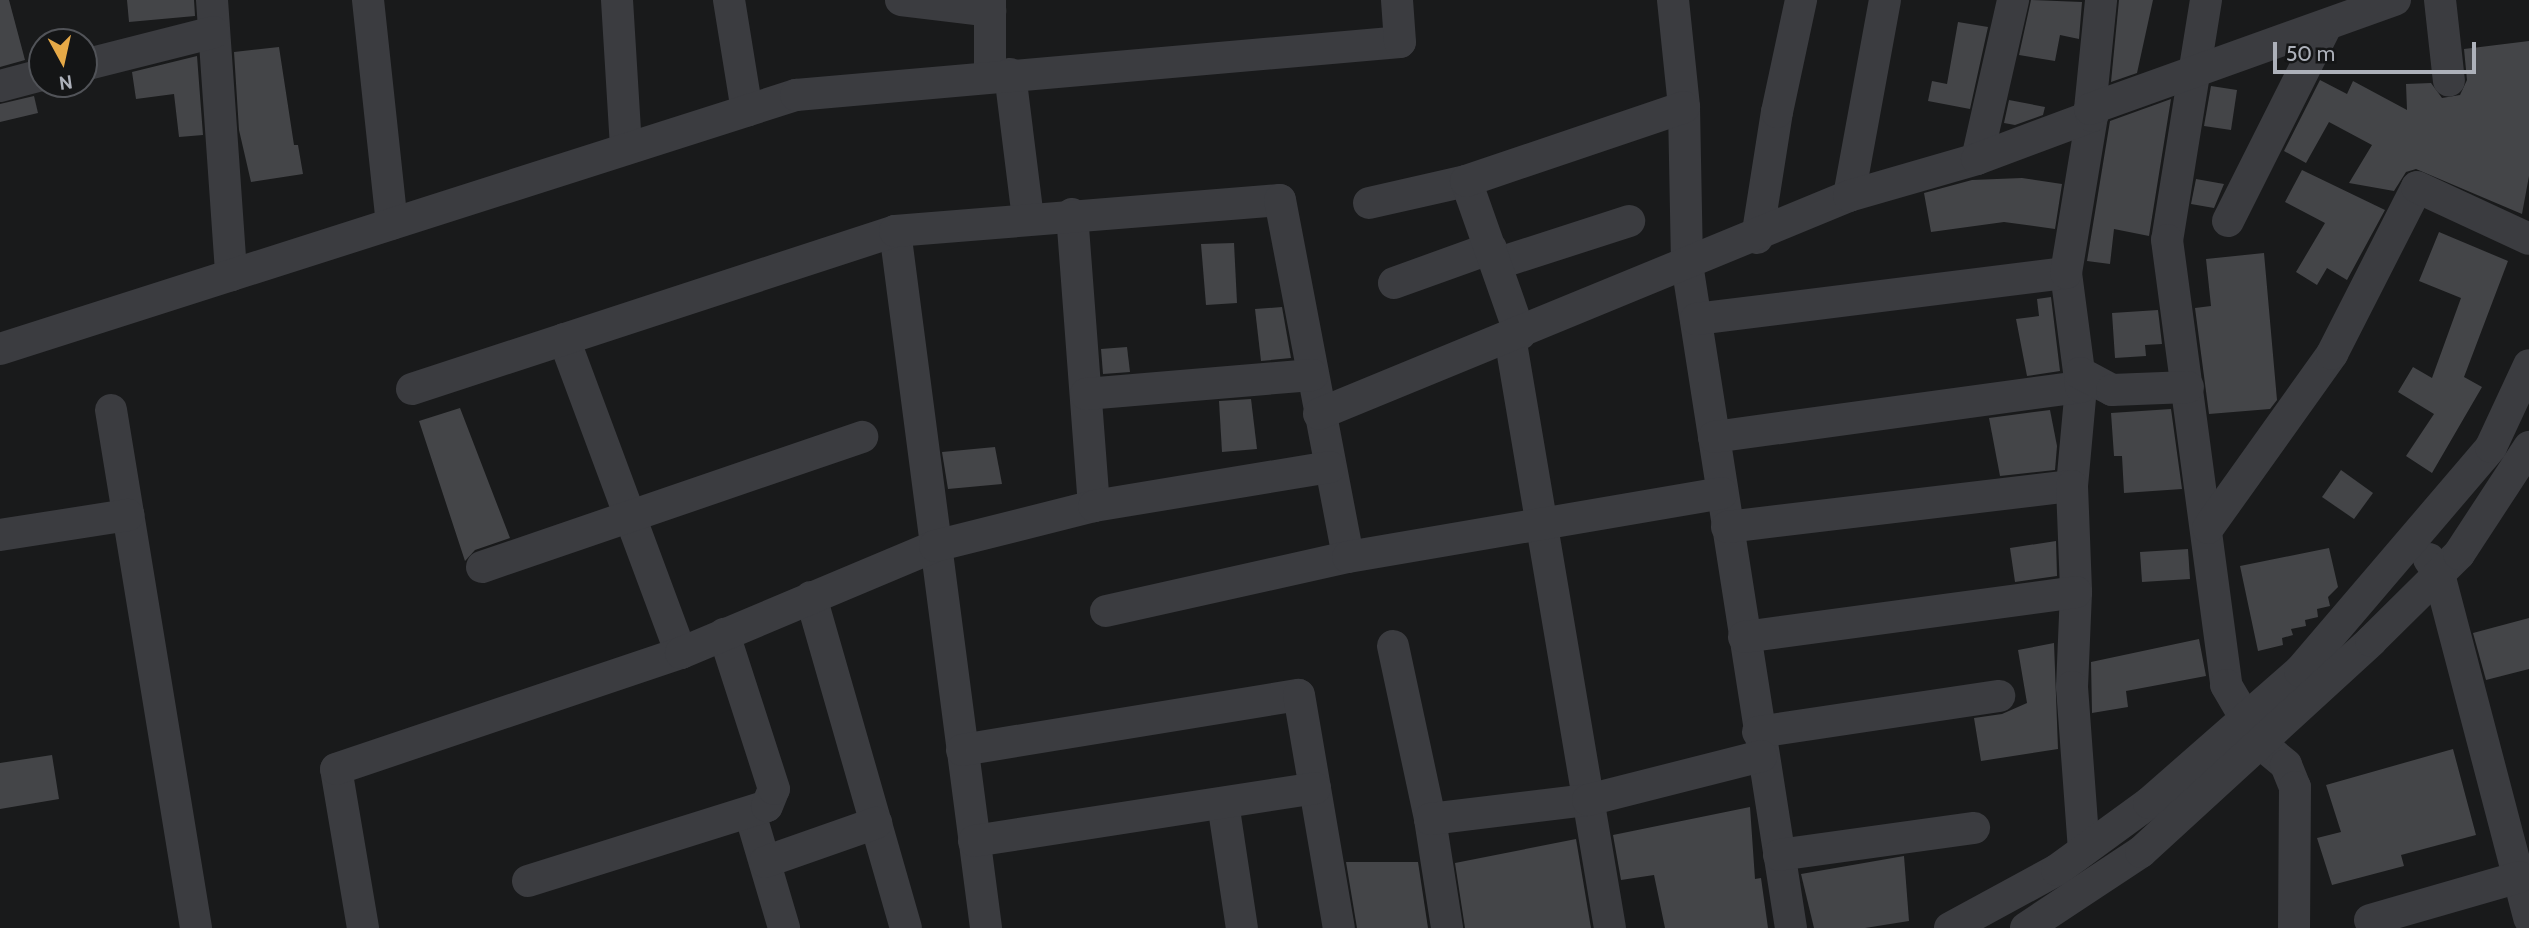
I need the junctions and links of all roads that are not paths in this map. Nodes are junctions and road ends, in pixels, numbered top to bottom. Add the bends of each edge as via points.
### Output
1 (212, 0) edge
2 (368, 0) edge
3 (617, 0) edge
4 (729, 0) edge
5 (901, 0) edge
6 (1396, 0) edge
7 (1673, 0) edge
8 (1801, 0) edge
9 (1885, 0) edge
10 (2013, 0) edge
11 (2101, 0) edge
12 (2206, 0) edge
13 (2395, 0) edge
14 (2440, 0) edge
15 (2355, 5) edge
16 (990, 6) edge
17 (2325, 28) junction
18 (214, 32) junction
19 (98, 61) edge
20 (2193, 71) junction
21 (1000, 75) junction
22 (28, 79) edge
23 (2449, 81) dead end
24 (0, 86) edge
25 (1684, 107) junction
26 (747, 111) junction
27 (2091, 112) junction
28 (626, 149) junction
29 (1977, 159) junction
30 (1466, 181) junction
31 (1849, 196) junction
32 (1369, 203) dead end
33 (1072, 214) junction
34 (1028, 218) junction
35 (1629, 221) dead end
36 (2228, 221) dead end
37 (392, 224) junction
38 (895, 231) junction
39 (1757, 238) junction
40 (2529, 239) edge
41 (1494, 256) junction
42 (1687, 264) junction
43 (2066, 273) junction
44 (230, 275) junction
45 (1394, 283) dead end
46 (1696, 319) junction
47 (1515, 335) junction
48 (564, 339) junction
49 (1, 344) edge
50 (2529, 365) edge
51 (1312, 375) junction
52 (2081, 387) junction
53 (2188, 387) junction
54 (412, 389) dead end
55 (1086, 394) junction
56 (111, 410) dead end
57 (1319, 414) junction
58 (862, 437) dead end
59 (1714, 437) junction
60 (2528, 457) edge
61 (1330, 467) junction
62 (2072, 486) junction
63 (1722, 493) junction
64 (1094, 506) junction
65 (128, 515) junction
66 (630, 516) junction
67 (1542, 524) junction
68 (1727, 527) junction
69 (2208, 528) junction
70 (0, 535) edge
71 (2416, 541) junction
72 (935, 546) junction
73 (1348, 557) junction
74 (482, 567) dead end
75 (2439, 574) junction
76 (2076, 592) junction
77 (811, 597) junction
78 (1107, 611) dead end
79 (724, 635) junction
80 (1744, 637) junction
81 (1393, 646) dead end
82 (681, 653) junction
83 (1999, 695) dead end
84 (2252, 732) junction
85 (1760, 744) junction
86 (962, 750) junction
87 (1315, 788) junction
88 (1588, 800) junction
89 (1223, 803) junction
90 (750, 813) junction
91 (1430, 819) junction
92 (876, 823) junction
93 (1974, 828) dead end
94 (974, 841) junction
95 (2084, 850) junction
96 (1779, 855) junction
97 (765, 862) junction
98 (2519, 877) junction
99 (528, 881) dead end
100 (2529, 918) edge
101 (2371, 920) dead end
102 (2034, 926) edge
103 (196, 928) edge
104 (363, 928) edge
105 (784, 928) edge
106 (906, 928) edge
107 (986, 928) edge
108 (1242, 928) edge
109 (1339, 928) edge
110 (1447, 928) edge
111 (1610, 928) edge
112 (1791, 928) edge
113 (1950, 928) edge
114 (2294, 928) edge

1 - 18 street
2 - 37 street
3 - 28 street
4 - 26 street
5 - 16 street
6 - 21 street via 1400,42
7 - 25 street
8 - 39 street
9 - 31 street
10 - 29 street
11 - 27 street
12 - 20 street
13 - 15 street
14 - 23 street
15 - 17 street
16 - 21 street
17 - 20 street
17 - 36 street
18 - 19 street
18 - 44 street
20 - 27 street
20 - 53 street via 2167,240
21 - 26 street via 796,95
21 - 34 street
22 - 24 street
25 - 30 street
25 - 42 street
26 - 28 street
27 - 29 street
27 - 43 street
28 - 37 street
29 - 31 street
30 - 32 street
30 - 41 street
31 - 39 street
33 - 34 street
33 - 51 street via 1280,200
33 - 55 street
34 - 38 street
35 - 41 street
37 - 44 street
38 - 48 street
38 - 72 street
39 - 42 street
40 - 69 street via 2417,187 2332,354
41 - 45 street
41 - 47 street
42 - 46 street
42 - 47 street
43 - 46 street
43 - 52 street
44 - 49 street
46 - 59 street
47 - 57 street
47 - 67 street
48 - 54 street
48 - 66 street
50 - 71 street via 2491,447
51 - 55 street
51 - 57 street
52 - 53 street via 2080,373 2112,390
52 - 59 street
52 - 62 street
53 - 69 street
55 - 64 street
56 - 65 street
57 - 61 street
58 - 66 street
59 - 63 street
60 - 75 street via 2459,554
61 - 64 street
61 - 73 street
62 - 68 street
62 - 76 street
63 - 67 street
63 - 68 street
64 - 72 street
65 - 70 street
65 - 103 street
66 - 74 street
66 - 82 street
67 - 73 street
67 - 88 street
68 - 80 street
69 - 84 street via 2226,685
71 - 75 street
71 - 84 street
72 - 77 street
72 - 86 street
73 - 78 street
75 - 84 street
75 - 98 street
76 - 80 street
76 - 95 street via 2072,687
77 - 79 street
77 - 92 street
79 - 82 street
79 - 90 street via 774,789 767,806
80 - 85 street
81 - 91 street
82 - 104 street via 336,769
83 - 85 street
84 - 95 street
84 - 102 street via 2141,852
84 - 114 street via 2286,765 2295,787
85 - 88 street
85 - 96 street
86 - 87 street via 1299,695
86 - 94 street
87 - 89 street
87 - 109 street
88 - 91 street
88 - 111 street
89 - 94 street
89 - 108 street
90 - 97 street
90 - 99 street
91 - 110 street
92 - 97 street
92 - 106 street
93 - 96 street
94 - 107 street
95 - 113 street
96 - 112 street
97 - 105 street
98 - 100 street
98 - 101 street

